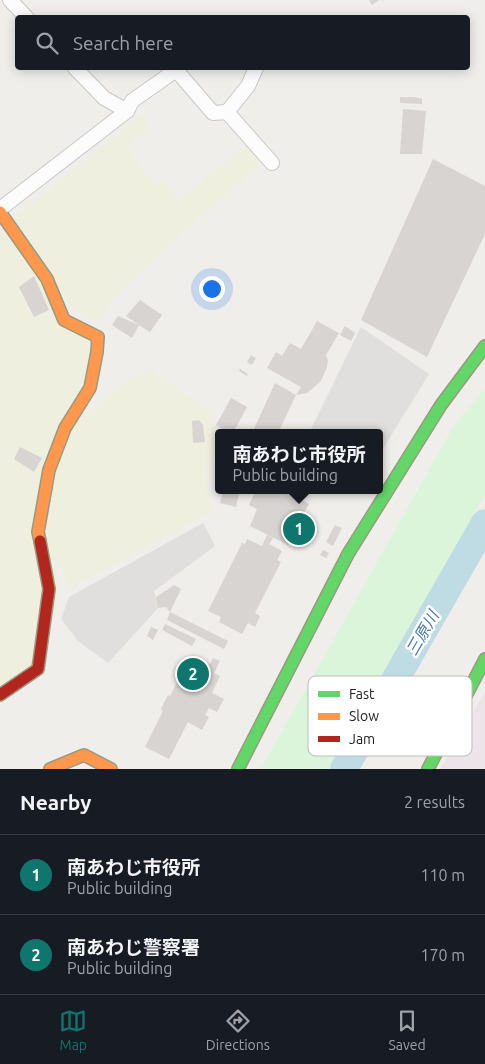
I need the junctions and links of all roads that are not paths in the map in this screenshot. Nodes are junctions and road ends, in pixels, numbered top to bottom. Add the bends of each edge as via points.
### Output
1 (10, 0) edge
2 (24, 15) edge
3 (77, 70) edge
4 (255, 70) edge
5 (127, 111) junction
6 (228, 112) junction
7 (272, 163) dead end
8 (0, 211) edge
9 (485, 346) edge
10 (485, 659) edge
11 (472, 684) edge
12 (0, 695) edge
13 (435, 756) edge
14 (70, 765) edge
15 (50, 769) edge
16 (111, 769) edge
17 (238, 769) edge
18 (428, 769) edge

1 - 2 street
3 - 5 street via 104,98
4 - 6 street via 248,86
5 - 6 street via 132,101 176,70 213,113
5 - 8 street
6 - 7 street
8 - 12 street via 47,279 64,320 98,337 90,388 65,428 49,470 38,532 49,590 38,669
9 - 17 street via 441,405 348,554
10 - 11 street
13 - 18 street
14 - 15 street
14 - 16 street via 84,755

